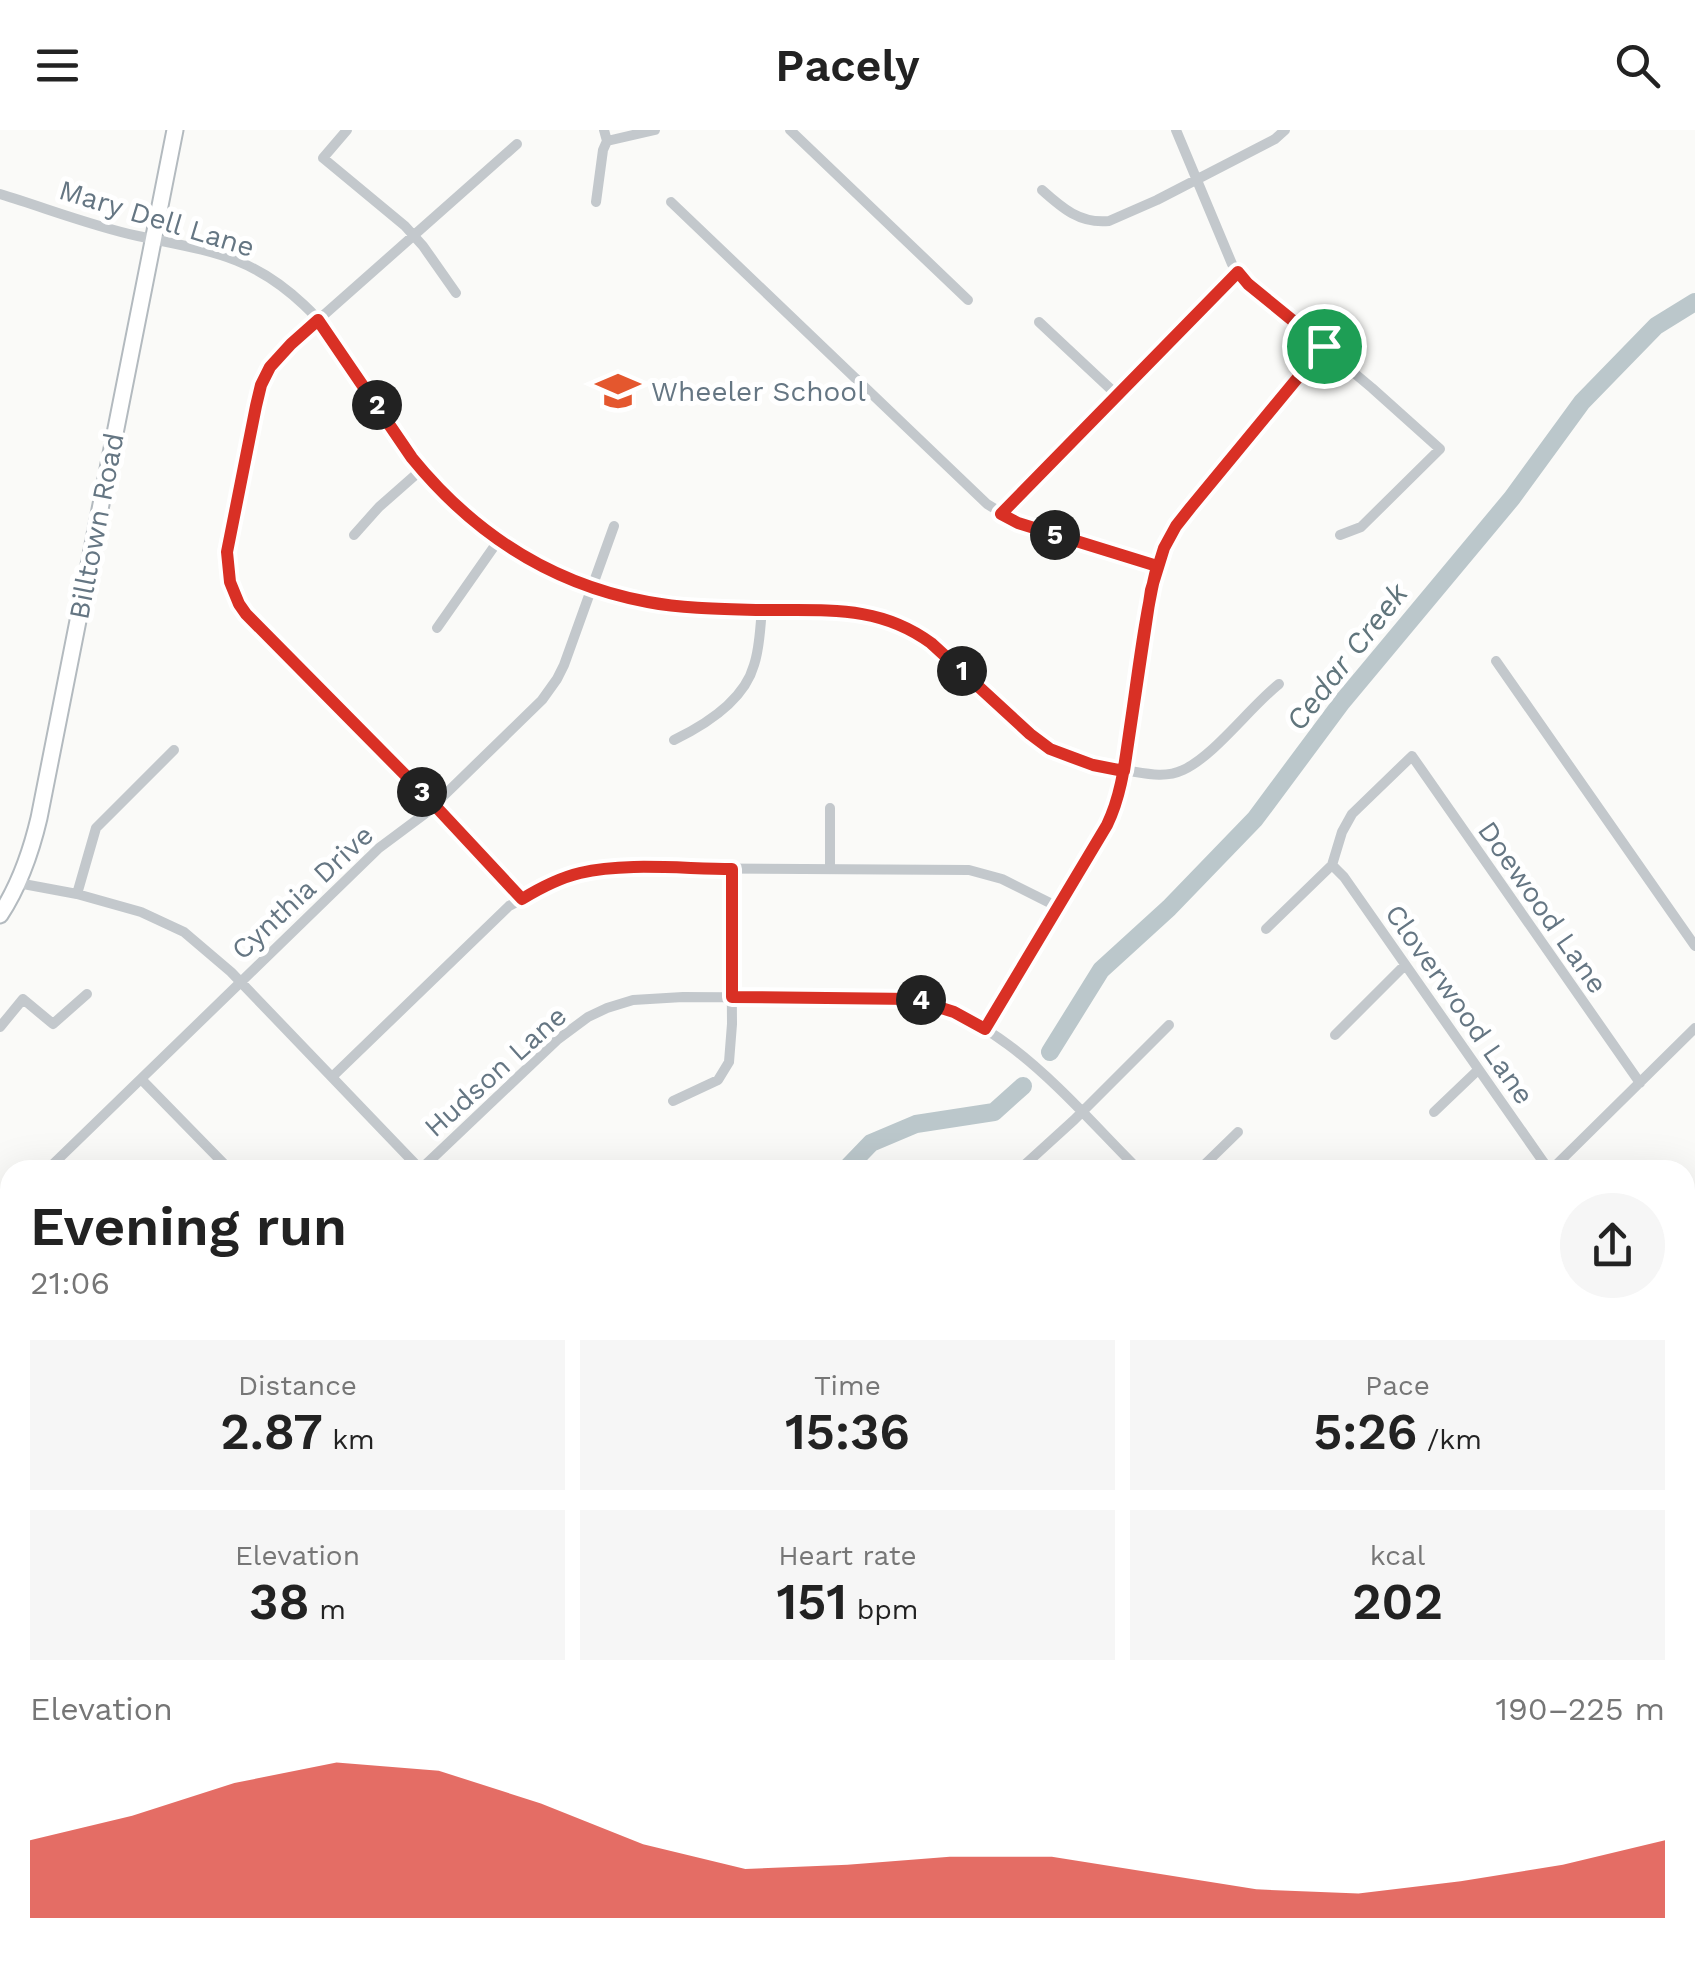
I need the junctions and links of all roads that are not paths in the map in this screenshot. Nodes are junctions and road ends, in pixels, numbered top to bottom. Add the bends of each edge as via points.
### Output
1 (175, 130) edge
2 (347, 130) edge
3 (655, 130) edge
4 (790, 130) edge
5 (1176, 130) edge
6 (1285, 130) edge
7 (606, 135) edge
8 (517, 144) dead end
9 (1197, 180) junction
10 (1042, 190) dead end
11 (0, 194) edge
12 (596, 202) dead end
13 (672, 202) dead end
14 (413, 235) junction
15 (152, 239) junction
16 (1238, 272) junction
17 (456, 293) dead end
18 (968, 300) dead end
19 (318, 320) junction
20 (1039, 322) dead end
21 (1324, 346) junction
22 (1117, 395) junction
23 (422, 470) junction
24 (1001, 514) junction
25 (614, 526) dead end
26 (354, 535) dead end
27 (1340, 535) dead end
28 (498, 540) junction
29 (1157, 566) junction
30 (591, 587) junction
31 (762, 610) junction
32 (437, 628) dead end
33 (1496, 661) dead end
34 (1279, 684) dead end
35 (674, 740) dead end
36 (174, 750) dead end
37 (1124, 771) junction
38 (434, 804) junction
39 (830, 808) dead end
40 (1332, 865) junction
41 (732, 869) junction
42 (830, 869) junction
43 (18, 883) junction
44 (77, 894) junction
45 (522, 899) junction
46 (1058, 907) junction
47 (0, 916) edge
48 (1266, 929) dead end
49 (1695, 946) edge
50 (1406, 966) junction
51 (240, 982) junction
52 (87, 994) dead end
53 (732, 997) junction
54 (1169, 1025) dead end
55 (0, 1027) edge
56 (1695, 1028) edge
57 (985, 1029) junction
58 (1335, 1035) dead end
59 (1478, 1070) junction
60 (332, 1077) junction
61 (141, 1079) junction
62 (1640, 1083) junction
63 (673, 1101) dead end
64 (1082, 1112) junction
65 (1434, 1112) dead end
66 (1238, 1132) dead end
67 (63, 1160) edge
68 (221, 1160) edge
69 (411, 1160) edge
70 (431, 1160) edge
71 (1031, 1160) edge
72 (1128, 1160) edge
73 (1209, 1160) edge
74 (1543, 1160) edge
75 (1560, 1160) edge

1 - 15 main road, Billtown Road
2 - 14 street via 322,158
3 - 7 street
4 - 18 street
5 - 9 street
6 - 9 street
7 - 12 street
8 - 14 street
9 - 10 street via 1102,222 1069,213
9 - 16 street
11 - 15 street, Mary Dell Lane
13 - 24 street
14 - 17 street
14 - 19 street
15 - 19 street, Mary Dell Lane via 248,265
15 - 43 main road, Billtown Road via 39,818
16 - 21 street
16 - 22 street
19 - 23 street, Mary Dell Lane
19 - 38 street via 276,359 261,385 227,552 230,582 246,614
20 - 22 street
21 - 27 street via 1440,449 1361,528
21 - 29 street via 1176,526
22 - 24 street
23 - 26 street
23 - 28 street, Mary Dell Lane
24 - 29 street
25 - 30 street, Cynthia Drive
28 - 30 street, Mary Dell Lane
28 - 32 street
29 - 37 street
30 - 31 street, Mary Dell Lane via 673,606
30 - 38 street, Cynthia Drive via 549,691
31 - 35 street via 754,667 743,689
31 - 37 street, Mary Dell Lane via 846,610 904,626 1050,749
33 - 49 street
34 - 37 street, Mary Dell Lane via 1190,766 1166,774
36 - 44 street via 96,828
37 - 46 street via 1114,811
38 - 45 street
38 - 51 street, Cynthia Drive
39 - 42 street
40 - 48 street
40 - 50 street, Cloverwood Lane
40 - 62 street, Doewood Lane via 1352,814 1412,756
41 - 42 street
41 - 45 street via 582,872
41 - 53 street
42 - 46 street via 980,871
43 - 44 street
43 - 47 main road, Billtown Road
44 - 51 street via 170,924
45 - 60 street
46 - 57 street
50 - 58 street
50 - 59 street, Cloverwood Lane
51 - 60 street
51 - 61 street, Cynthia Drive
52 - 55 street via 54,1024 23,999
53 - 57 street, Hudson Lane via 913,999
53 - 63 street via 726,1068 718,1080
53 - 70 street, Hudson Lane via 646,998 588,1017
54 - 64 street
56 - 62 street
57 - 64 street, Hudson Lane
59 - 65 street
59 - 74 street, Cloverwood Lane
60 - 69 street
61 - 67 street, Cynthia Drive
61 - 68 street
62 - 75 street
64 - 71 street
64 - 72 street, Hudson Lane
66 - 73 street

